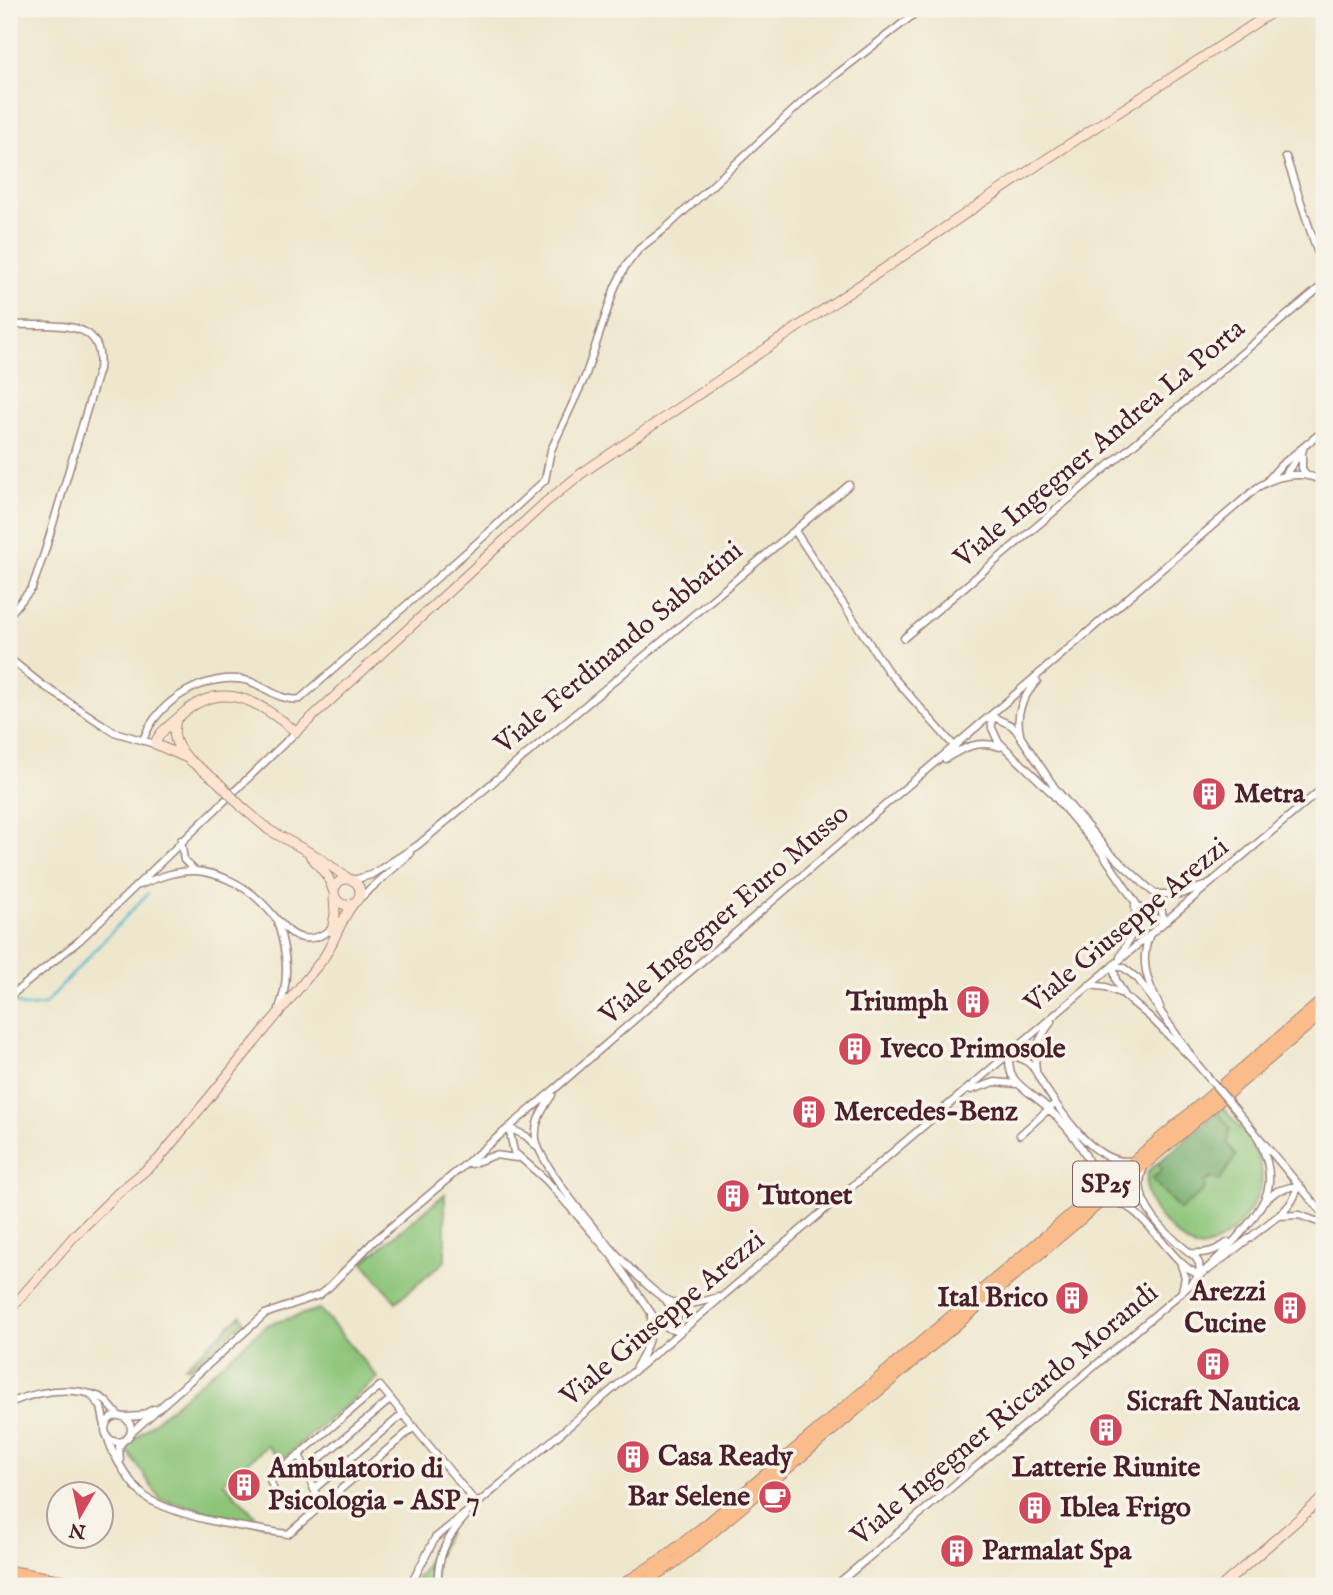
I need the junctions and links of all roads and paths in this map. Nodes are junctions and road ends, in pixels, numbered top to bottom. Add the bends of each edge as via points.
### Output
1 (921, 9) edge
2 (1277, 9) edge
3 (1286, 157) dead end
4 (1324, 272) edge
5 (1324, 284) edge
6 (9, 326) edge
7 (1324, 430) edge
8 (1308, 443) junction
9 (1302, 452) junction
10 (1280, 466) junction
11 (1306, 475) junction
12 (1283, 476) junction
13 (1324, 481) edge
14 (1267, 482) junction
15 (849, 485) dead end
16 (795, 531) junction
17 (9, 615) edge
18 (904, 638) dead end
19 (9, 658) edge
20 (1050, 664) junction
21 (992, 716) junction
22 (176, 720) junction
23 (296, 732) junction
24 (173, 733) junction
25 (1021, 739) junction
26 (144, 741) junction
27 (158, 746) junction
28 (955, 747) junction
29 (1004, 748) junction
30 (187, 758) junction
31 (926, 771) junction
32 (1324, 787) edge
33 (181, 840) junction
34 (418, 845) junction
35 (307, 851) junction
36 (195, 871) junction
37 (351, 880) junction
38 (1209, 884) junction
39 (136, 886) junction
40 (334, 892) junction
41 (1155, 894) junction
42 (356, 902) junction
43 (1135, 904) junction
44 (278, 922) junction
45 (1164, 922) junction
46 (333, 928) junction
47 (1151, 933) junction
48 (322, 960) junction
49 (1115, 963) junction
50 (1089, 985) junction
51 (1125, 996) junction
52 (9, 997) edge
53 (1324, 999) edge
54 (1059, 1011) junction
55 (1324, 1012) edge
56 (276, 1017) junction
57 (1176, 1032) junction
58 (1009, 1054) junction
59 (1196, 1063) junction
60 (1037, 1075) junction
61 (557, 1087) junction
62 (1023, 1087) junction
63 (962, 1094) junction
64 (1055, 1103) junction
65 (1049, 1108) junction
66 (509, 1128) junction
67 (1020, 1135) dead end
68 (1257, 1136) junction
69 (537, 1147) junction
70 (520, 1159) junction
71 (1142, 1161) junction
72 (460, 1170) junction
73 (1298, 1185) junction
74 (1093, 1202) junction
75 (1262, 1203) junction
76 (1324, 1215) edge
77 (1278, 1216) junction
78 (1324, 1224) edge
79 (1240, 1232) junction
80 (1189, 1253) junction
81 (1180, 1263) junction
82 (1200, 1275) junction
83 (1182, 1292) junction
84 (723, 1295) junction
85 (665, 1299) junction
86 (9, 1311) edge
87 (651, 1313) junction
88 (680, 1332) junction
89 (634, 1371) junction
90 (892, 1373) junction
91 (92, 1396) junction
92 (391, 1399) junction
93 (9, 1403) edge
94 (159, 1406) junction
95 (403, 1414) junction
96 (121, 1417) junction
97 (414, 1427) junction
98 (106, 1431) junction
99 (130, 1434) junction
100 (122, 1441) junction
101 (299, 1454) junction
102 (120, 1463) junction
103 (306, 1470) junction
104 (314, 1489) junction
105 (1324, 1497) edge
106 (277, 1500) dead end
107 (477, 1504) junction
108 (321, 1506) junction
109 (9, 1571) edge
110 (9, 1581) edge
111 (38, 1586) edge
112 (97, 1586) edge
113 (410, 1586) edge
114 (438, 1586) edge
115 (620, 1586) edge
116 (639, 1586) edge
117 (835, 1586) edge
118 (1222, 1586) edge

1 - 26 street via 811,94 639,249 615,287 584,377 551,450 545,480 300,699 285,699 238,679 210,681 172,702 148,727
2 - 23 street via 582,473
3 - 4 street
5 - 18 street, Viale Ingegner Andrea La Porta
6 - 17 street via 84,330 97,344 101,357 46,551 32,588
7 - 8 street
8 - 9 street
8 - 10 street
9 - 11 street
9 - 12 street
10 - 12 street
10 - 14 street
11 - 12 street, Viale Ingegner Euro Musso
11 - 13 street, Viale Ingegner Euro Musso
12 - 14 street, Viale Ingegner Euro Musso
14 - 20 street, Viale Ingegner Euro Musso
15 - 16 street, Viale Ferdinando Sabbatini
16 - 28 street via 887,670
16 - 34 street, Viale Ferdinando Sabbatini
19 - 26 street via 114,732
20 - 21 street, Viale Ingegner Euro Musso
20 - 25 street via 1021,704
21 - 25 street via 1011,725
21 - 28 street, Viale Ingegner Euro Musso
21 - 29 street via 995,735
22 - 23 street via 198,703 233,696 259,704
22 - 24 street
22 - 27 street via 158,737
23 - 33 street
24 - 27 street via 167,744
24 - 30 street
25 - 41 street via 1108,851
26 - 27 street
27 - 30 street
28 - 31 street, Viale Ingegner Euro Musso
29 - 31 street via 986,744 964,747
29 - 43 street via 1050,791 1103,854
30 - 35 street, bridge via 270,830
31 - 61 street, Viale Ingegner Euro Musso
32 - 38 street, Viale Giuseppe Arezzi
33 - 36 street via 184,860
33 - 39 street
34 - 37 street via 371,875
34 - 42 street
35 - 37 street
35 - 40 street
36 - 39 street
36 - 44 street via 248,891
37 - 40 street via 339,881
37 - 42 street via 360,888
38 - 41 street via 1181,894
38 - 45 street, Viale Giuseppe Arezzi
39 - 52 street via 80,940
40 - 42 street via 341,905
40 - 46 street
41 - 45 street
42 - 48 street
43 - 45 street via 1147,916
43 - 49 street via 1136,926
44 - 46 street via 297,937 310,939
44 - 56 street via 288,967
45 - 47 street, Viale Giuseppe Arezzi
46 - 48 street
47 - 49 street, Viale Giuseppe Arezzi
47 - 57 street via 1145,946 1145,967 1153,992
48 - 56 street
49 - 50 street, Viale Giuseppe Arezzi
49 - 51 street via 1116,980
49 - 57 street via 1138,979
50 - 51 street via 1105,986
50 - 54 street, Viale Giuseppe Arezzi
51 - 59 street
53 - 71 main road, SP25
54 - 58 street, Viale Giuseppe Arezzi
54 - 60 street via 1039,1038
55 - 71 main road, SP25
56 - 86 street via 158,1160 76,1234
57 - 59 street
58 - 60 street via 1029,1064
58 - 62 street via 1012,1075
58 - 63 street, Viale Giuseppe Arezzi
59 - 68 street, bridge
60 - 64 street
61 - 66 street, Viale Ingegner Euro Musso
61 - 69 street via 540,1114
62 - 63 street via 995,1082
62 - 65 street
63 - 84 street, Viale Giuseppe Arezzi
64 - 65 street
64 - 71 street via 1102,1154 1120,1161
65 - 67 street
65 - 74 street via 1092,1167
66 - 69 street
66 - 70 street via 511,1146
66 - 72 street, Viale Ingegner Euro Musso
68 - 73 street
68 - 75 street via 1269,1170
69 - 85 street via 587,1218
70 - 72 street via 495,1155
70 - 87 street via 545,1180 612,1256
71 - 74 main road, SP25
71 - 80 street via 1140,1181 1147,1208
72 - 94 street, Viale Ingegner Euro Musso via 373,1241 319,1295 265,1314
73 - 75 street via 1278,1191
73 - 76 street
73 - 77 street via 1296,1196
74 - 81 street via 1124,1203
74 - 90 main road, SP25
75 - 79 street
77 - 78 street via 1299,1215
77 - 82 street
79 - 80 street via 1213,1251
79 - 82 street
80 - 82 street via 1199,1263
81 - 82 street
81 - 83 street via 1185,1277
82 - 83 street, Viale Ingegner Riccardo Morandi
83 - 117 street, Viale Ingegner Riccardo Morandi
84 - 85 street via 691,1304
84 - 88 street, Viale Giuseppe Arezzi
85 - 88 street via 677,1315
87 - 88 street via 662,1325
87 - 89 street via 652,1332
88 - 89 street, Viale Giuseppe Arezzi
89 - 107 street, Viale Giuseppe Arezzi
90 - 115 main road via 665,1558
90 - 116 main road via 714,1531
91 - 93 street via 61,1390
91 - 96 street via 105,1401
91 - 98 street via 101,1407
92 - 95 street
92 - 101 street via 380,1386
92 - 103 street
94 - 96 street via 140,1416
94 - 99 street, Viale Ingegner Euro Musso
95 - 97 street
95 - 104 street
96 - 98 street via 108,1420
96 - 99 street
97 - 107 street
97 - 108 street
98 - 100 street via 115,1442
98 - 102 street
99 - 100 street
100 - 102 street
101 - 103 street
101 - 106 street via 270,1479
102 - 108 street via 151,1501 217,1523 288,1534
103 - 104 street
104 - 108 street
105 - 118 street
107 - 113 street via 435,1538
107 - 114 street via 443,1548
109 - 112 main road
110 - 111 main road

